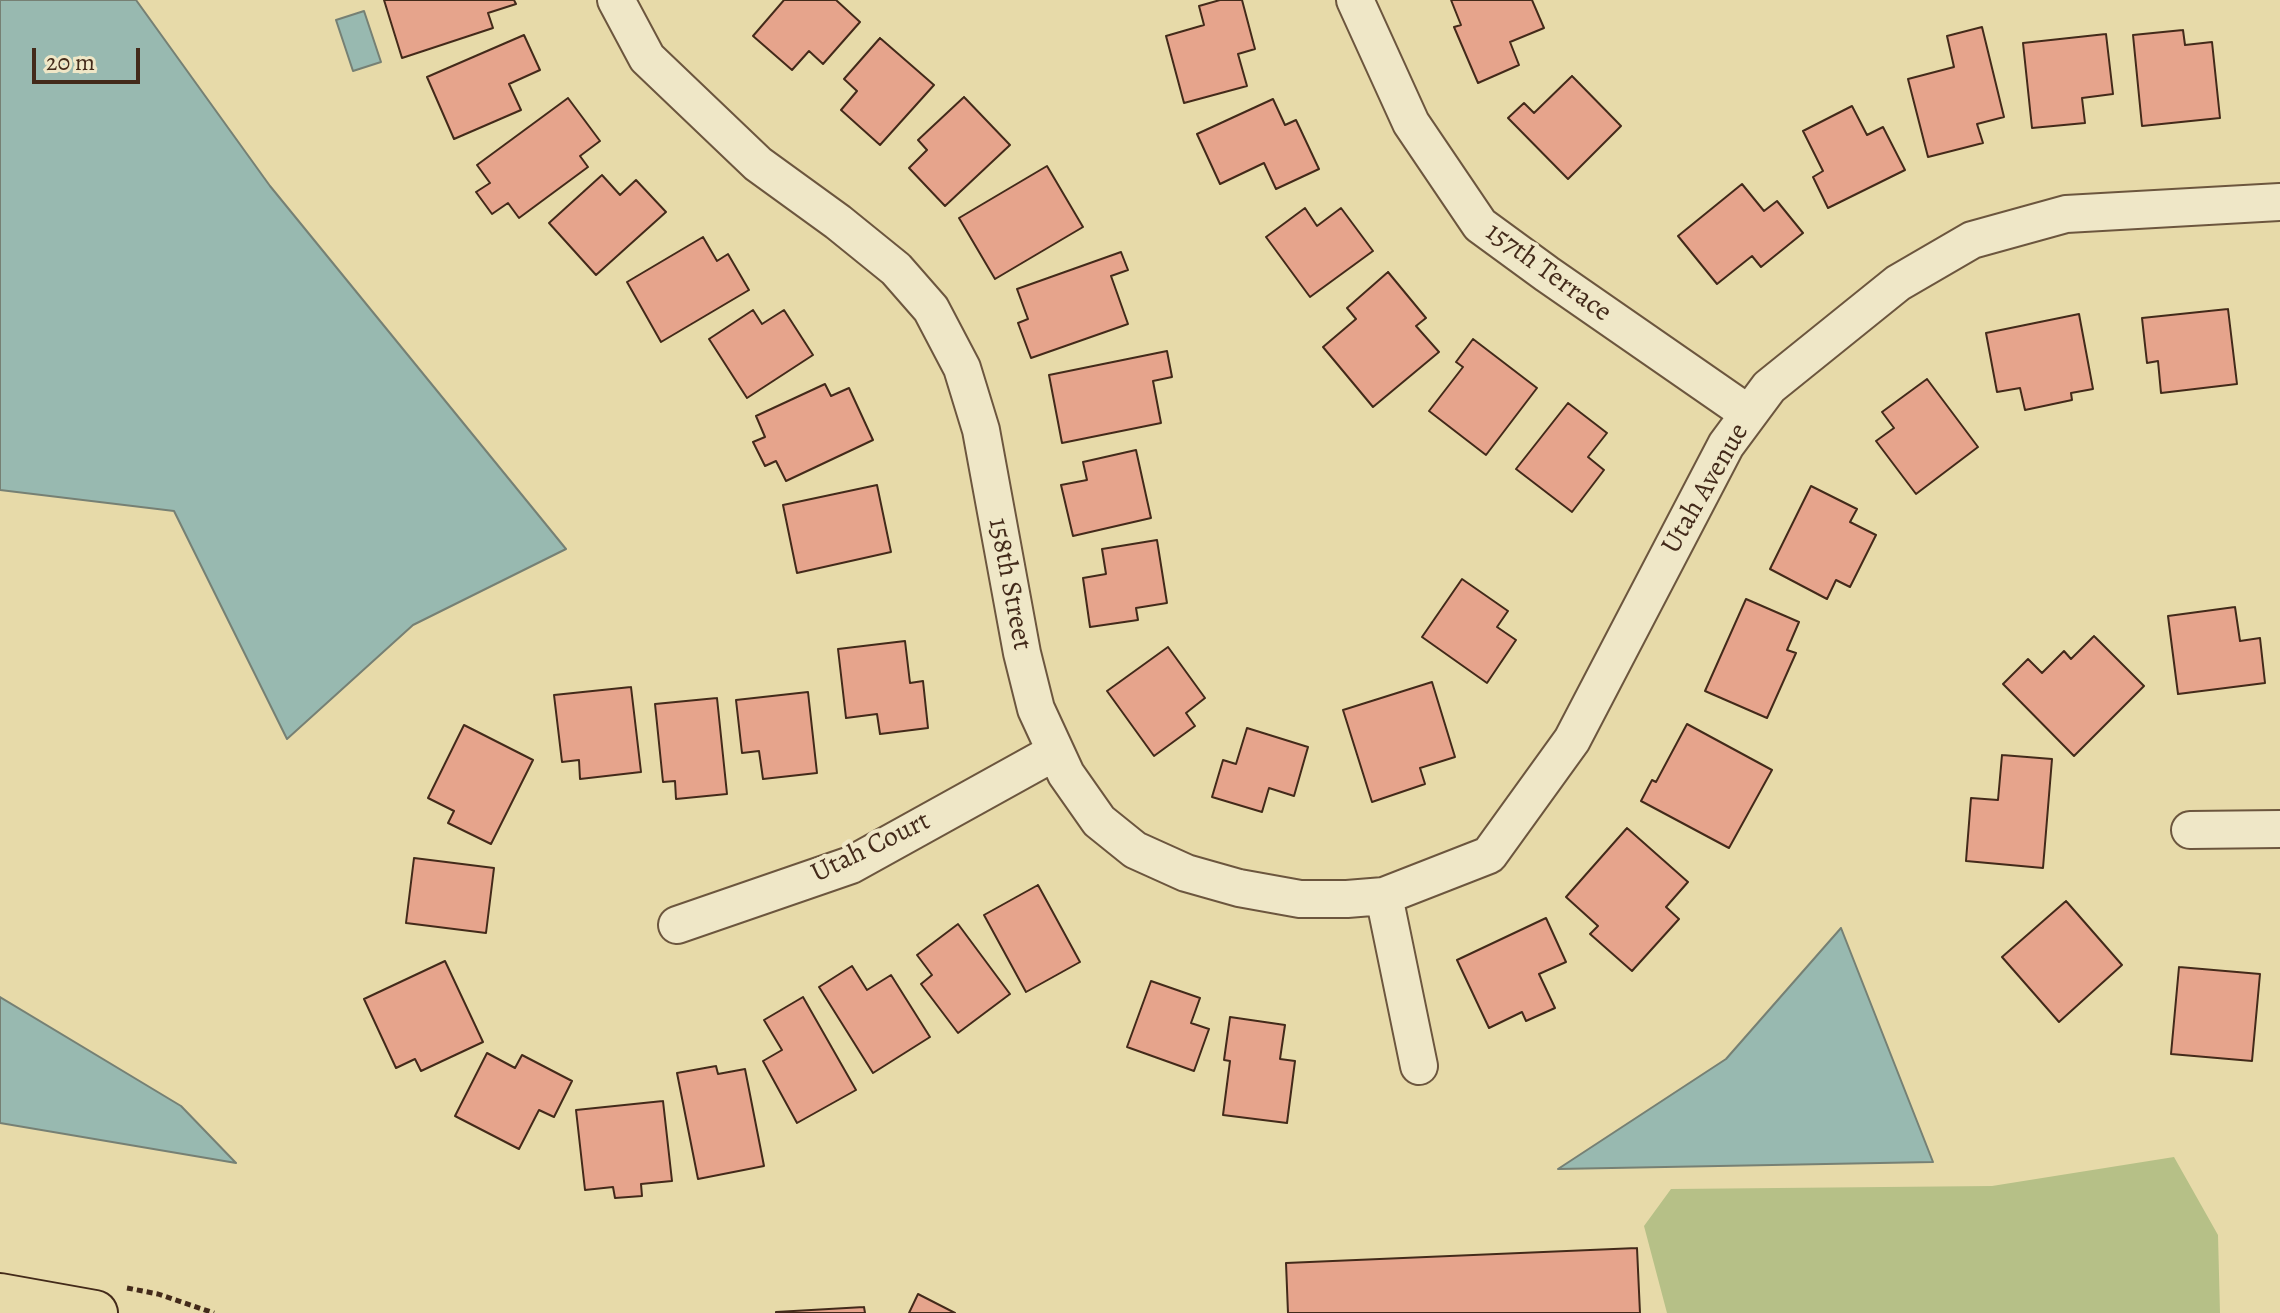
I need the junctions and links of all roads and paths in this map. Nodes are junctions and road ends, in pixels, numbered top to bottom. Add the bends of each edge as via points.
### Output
1 (616, 0) edge
2 (1355, 0) edge
3 (2280, 202) edge
4 (1749, 414) junction
5 (1055, 752) junction
6 (2280, 829) edge
7 (2190, 830) dead end
8 (1384, 896) junction
9 (677, 925) dead end
10 (1419, 1066) dead end
11 (0, 1296) edge
12 (95, 1313) edge

1 - 5 street, 158th Street via 647,58 758,164 896,269 931,309 962,368 981,430 1022,653 1036,709
2 - 4 street, 157th Terrace via 1411,123 1480,225
3 - 4 street, Utah Avenue via 2066,214 1972,240 1898,283 1769,387
4 - 8 street, Utah Avenue via 1726,445 1572,740 1489,855
5 - 8 street, 158th Street via 1099,821 1135,850 1174,868 1300,899
5 - 9 street, Utah Court via 851,865
6 - 7 street
8 - 10 street
11 - 12 main road

